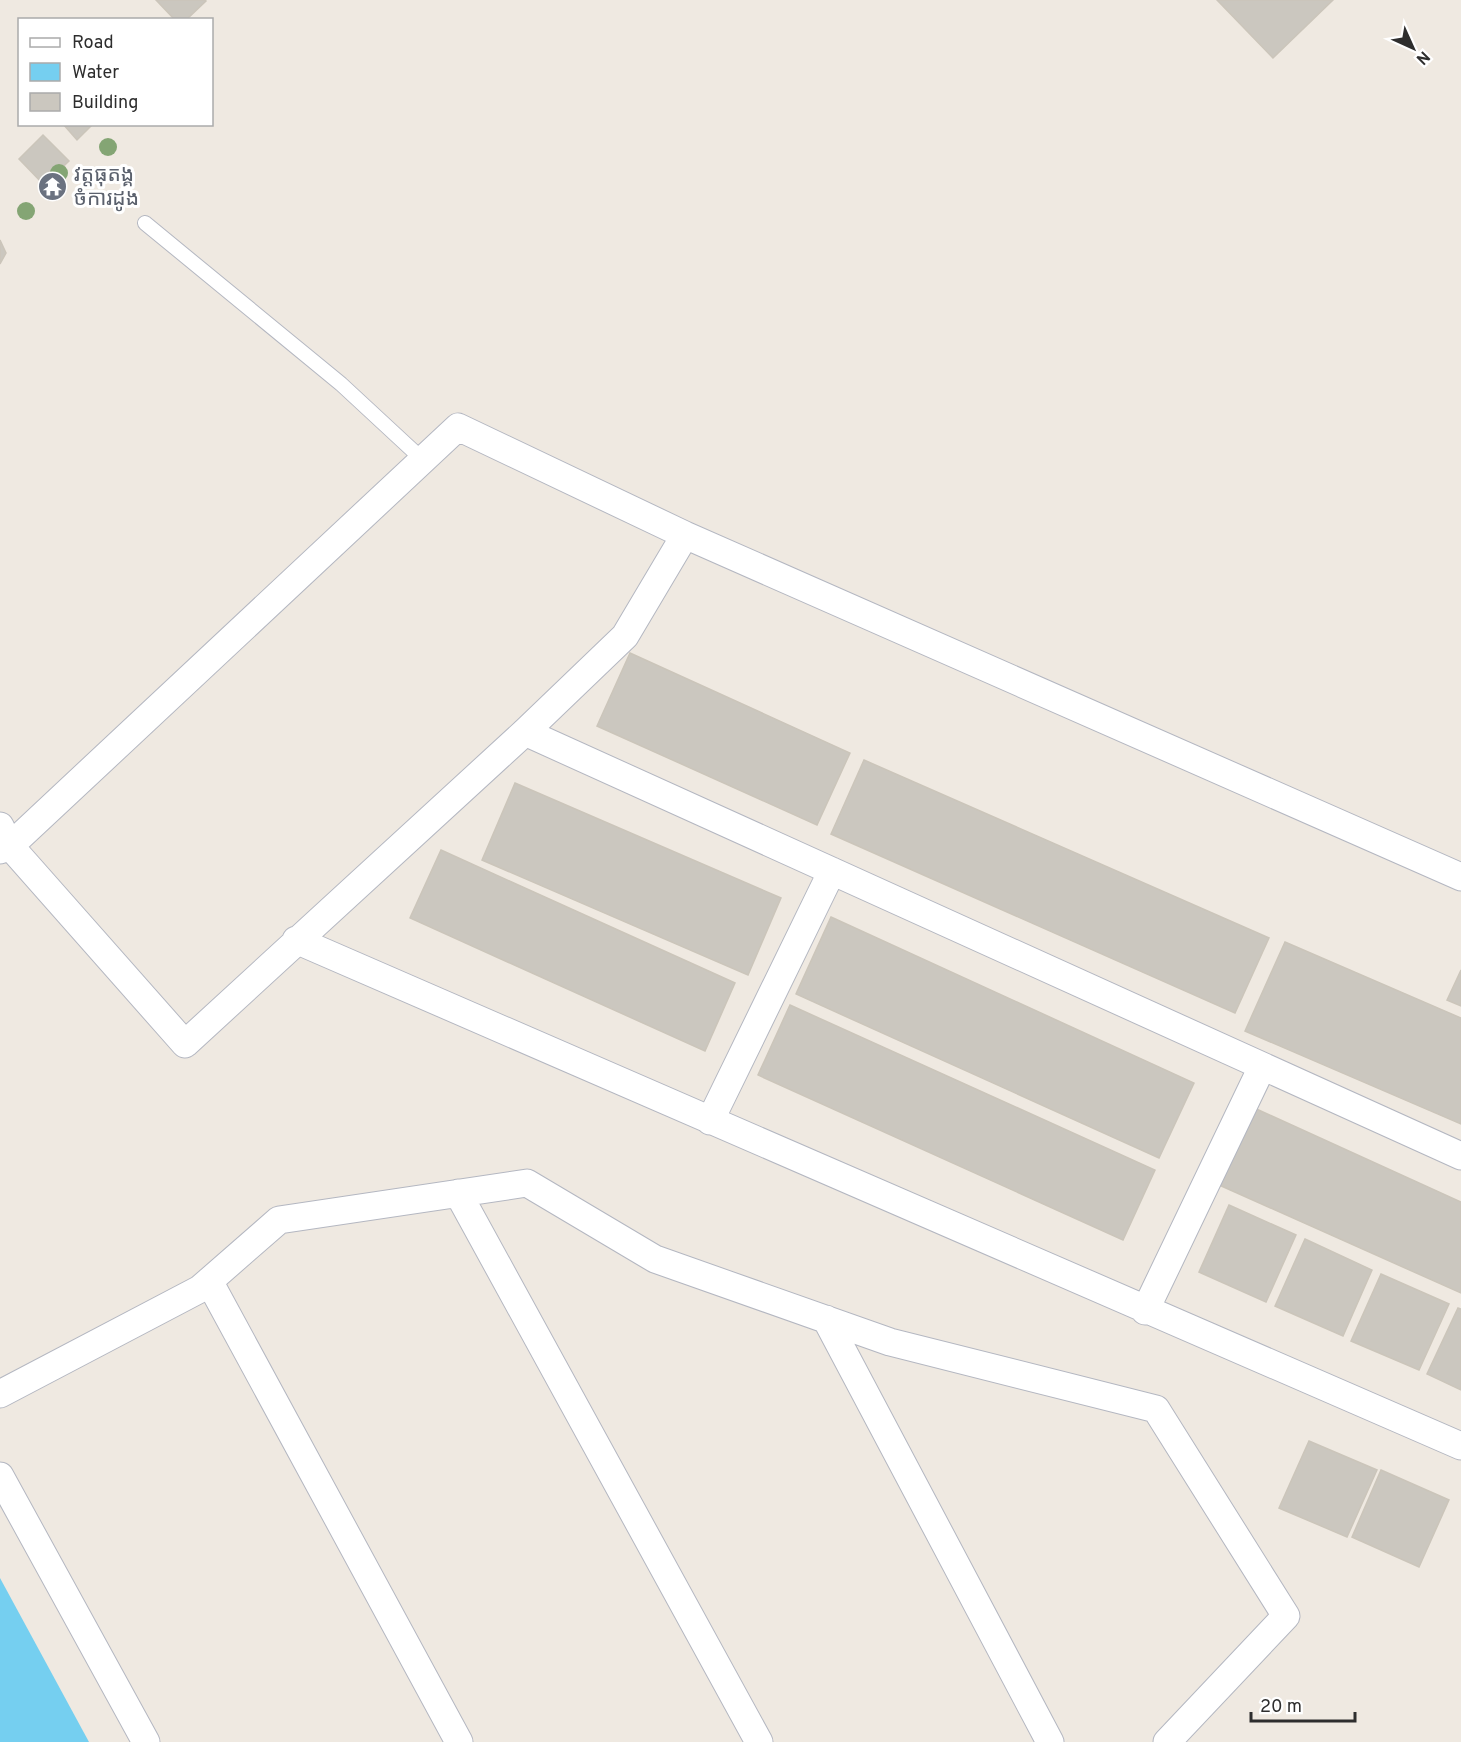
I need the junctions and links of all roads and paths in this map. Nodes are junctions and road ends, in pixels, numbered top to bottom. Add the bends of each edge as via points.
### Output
1 (145, 223) dead end
2 (423, 460) junction
3 (685, 535) junction
4 (525, 732) junction
5 (3, 841) edge
6 (832, 871) junction
7 (1461, 877) edge
8 (296, 940) junction
9 (1262, 1067) junction
10 (710, 1121) junction
11 (1461, 1156) edge
12 (458, 1194) junction
13 (209, 1281) junction
14 (1145, 1311) junction
15 (826, 1319) junction
16 (0, 1394) edge
17 (1461, 1446) edge
18 (0, 1476) edge
19 (146, 1742) edge
20 (459, 1742) edge
21 (759, 1742) edge
22 (1050, 1742) edge
23 (1167, 1742) edge

1 - 2 lane via 341,384
2 - 3 street via 458,427
2 - 5 street
3 - 4 street via 625,636
3 - 7 street
4 - 6 street
4 - 8 street
5 - 8 street via 184,1044
6 - 9 street
6 - 10 street
8 - 10 street
9 - 11 street
9 - 14 street
10 - 14 street
12 - 13 street via 279,1220
12 - 15 street via 527,1184 655,1259
12 - 21 street
13 - 16 street
13 - 20 street
14 - 17 street
15 - 22 street
15 - 23 street via 890,1342 1156,1409 1286,1616
18 - 19 street

